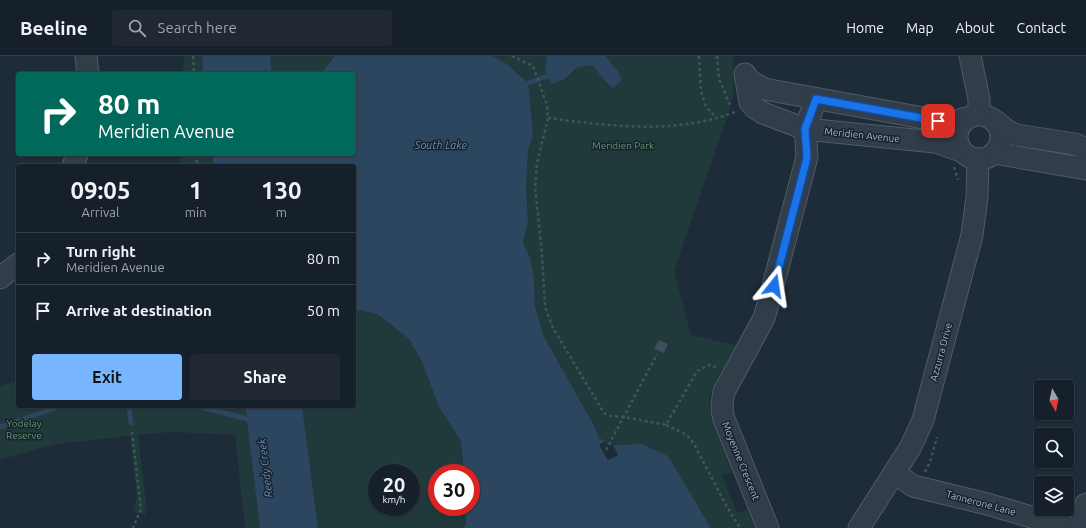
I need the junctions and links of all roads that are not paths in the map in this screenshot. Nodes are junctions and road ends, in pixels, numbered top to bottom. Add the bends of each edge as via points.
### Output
1 (86, 56) edge
2 (970, 56) edge
3 (745, 65) edge
4 (88, 72) edge
5 (816, 99) junction
6 (980, 118) junction
7 (805, 129) junction
8 (1086, 152) edge
9 (977, 154) junction
10 (1086, 169) edge
11 (16, 266) edge
12 (0, 278) edge
13 (895, 473) junction
14 (1086, 504) edge
15 (768, 528) edge
16 (859, 528) edge
17 (1069, 528) edge
18 (1080, 528) edge

1 - 4 street
2 - 6 street via 979,99
3 - 5 street, Meridien Avenue via 750,81 764,89
3 - 7 street, Meridien Avenue via 750,102 755,108 763,114
5 - 6 street, Meridien Avenue via 951,123
5 - 7 street, Moyenne Crescent
6 - 8 street via 1016,135 1075,144
6 - 9 street via 999,127 1001,137 1000,145
6 - 9 street via 961,123 956,136 957,144
7 - 9 street, Meridien Avenue via 935,142
7 - 15 street, Moyenne Crescent via 807,158 764,318 722,402 724,419
9 - 10 street, Meridien Avenue
9 - 13 street, Azzurra Drive via 975,219 943,344 923,420
11 - 12 street
13 - 16 street, Azzurra Drive
13 - 17 street, Tannerone Lane via 913,486
14 - 18 street

